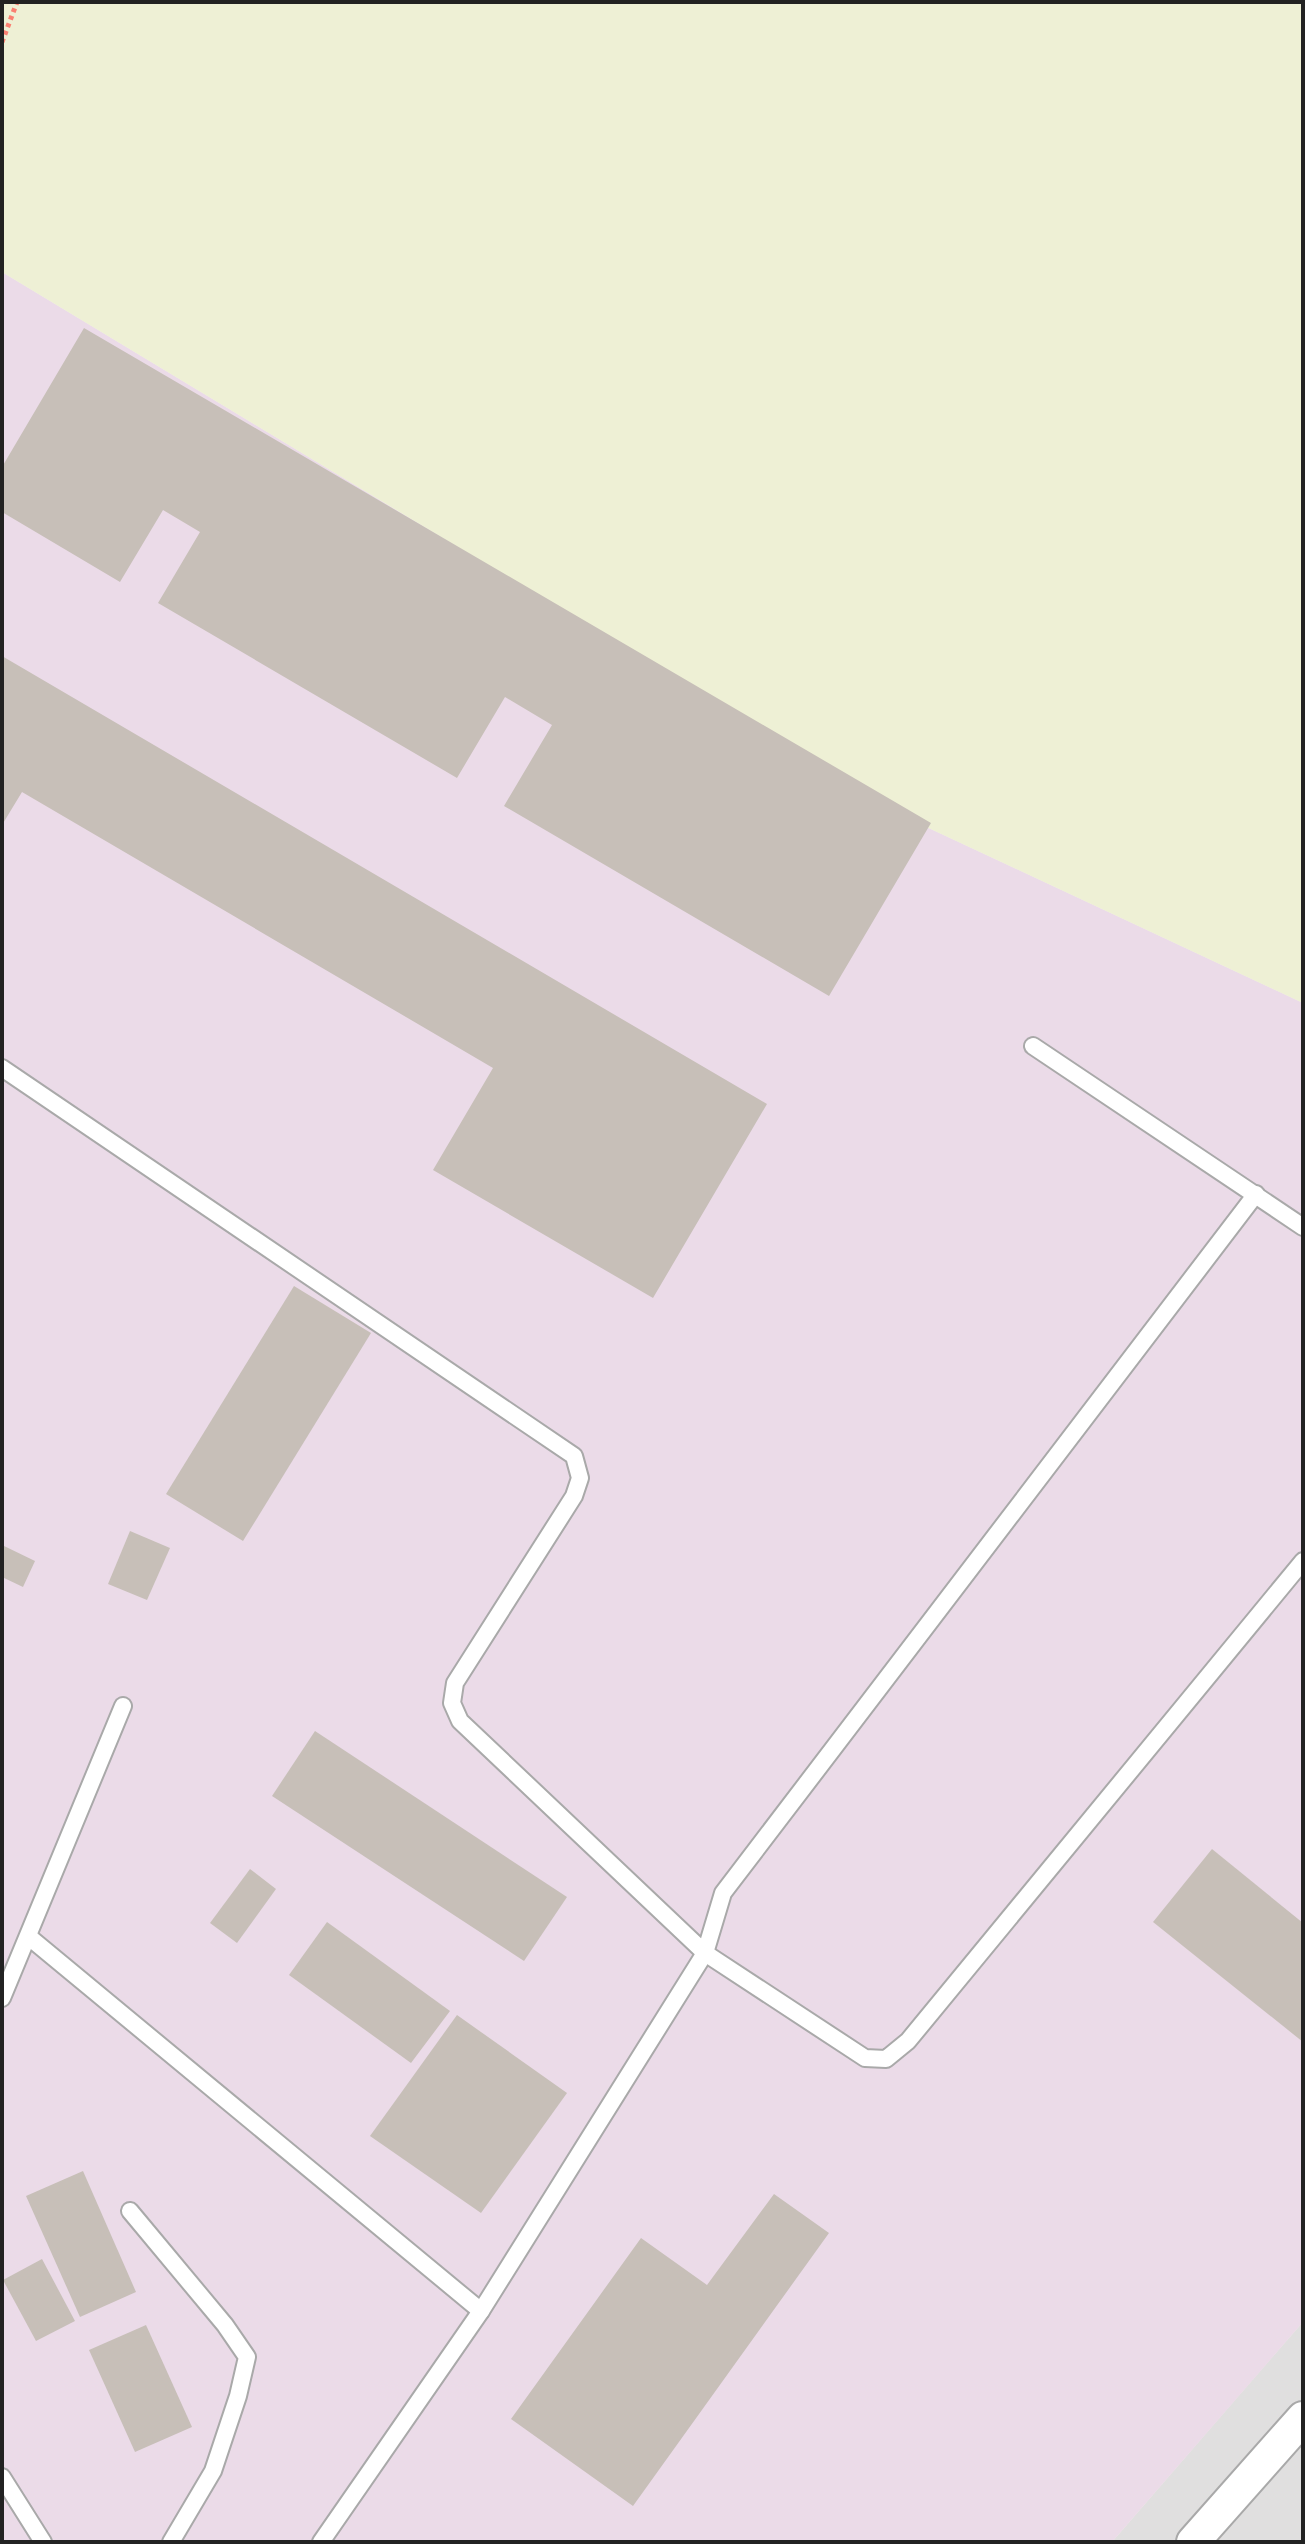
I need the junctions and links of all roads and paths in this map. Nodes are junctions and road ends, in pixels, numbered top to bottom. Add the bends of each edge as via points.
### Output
1 (17, 2) edge
2 (2, 42) edge
3 (1033, 1046) dead end
4 (2, 1068) edge
5 (1256, 1194) junction
6 (1303, 1227) edge
7 (1303, 1561) edge
8 (123, 1706) dead end
9 (29, 1937) junction
10 (705, 1953) junction
11 (2, 1998) edge
12 (130, 2211) dead end
13 (481, 2311) junction
14 (1300, 2428) edge
15 (2, 2477) edge
16 (43, 2542) edge
17 (171, 2542) edge
18 (321, 2542) edge
19 (1193, 2542) edge

1 - 2 path
3 - 5 lane
4 - 10 lane via 574,1456 580,1478 574,1496 455,1683 452,1703 460,1721
5 - 6 lane
5 - 10 lane via 723,1893
7 - 10 lane via 908,2041 886,2059 865,2058
8 - 9 lane
9 - 11 lane
9 - 13 lane
10 - 13 lane
12 - 17 lane via 247,2357 213,2471
13 - 18 lane
14 - 19 street
15 - 16 lane

